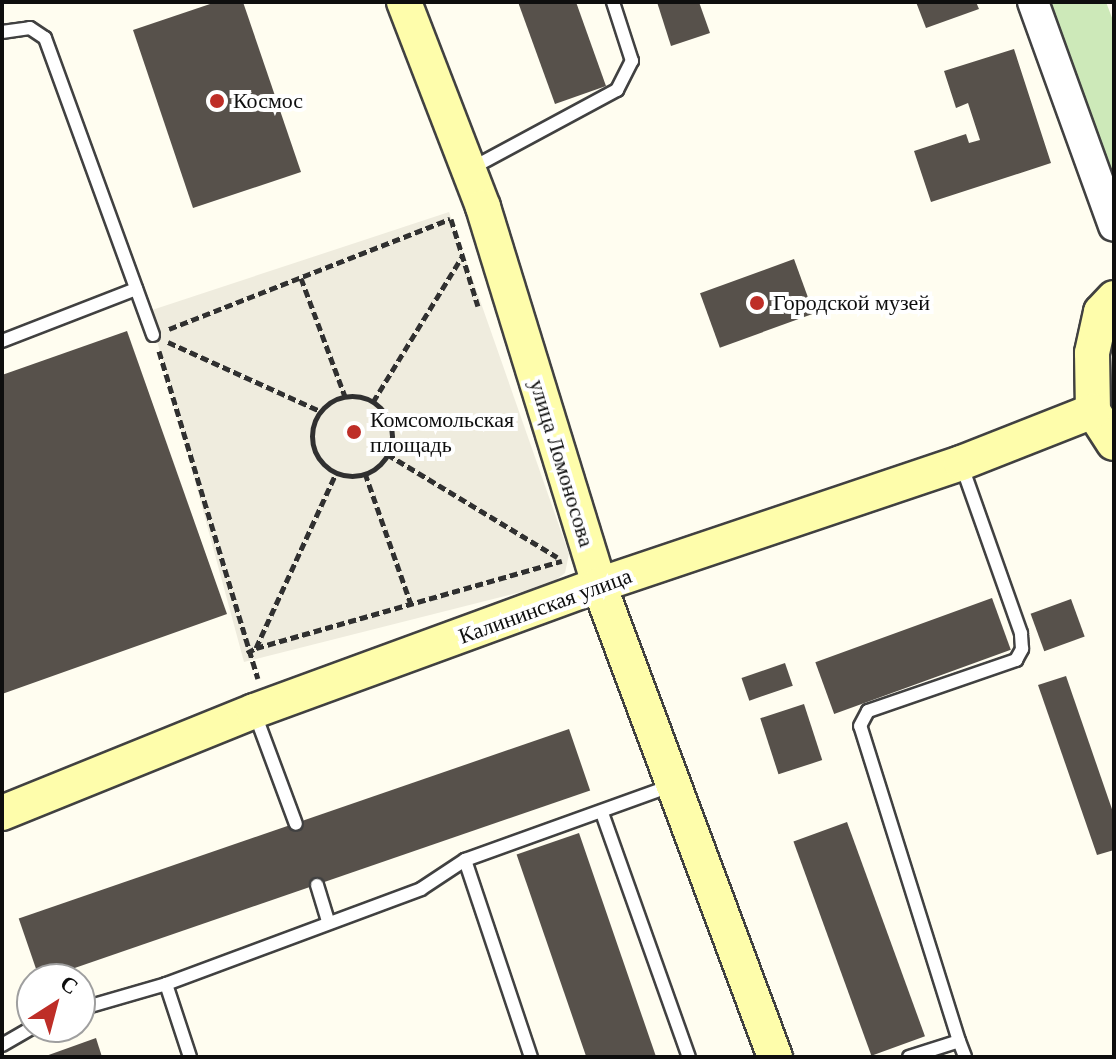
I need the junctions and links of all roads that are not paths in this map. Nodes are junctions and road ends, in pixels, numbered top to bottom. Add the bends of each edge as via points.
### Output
1 (404, 2) edge
2 (613, 2) edge
3 (1033, 2) edge
4 (2, 32) edge
5 (467, 171) junction
6 (1114, 226) edge
7 (136, 289) junction
8 (1114, 298) edge
9 (153, 335) road end
10 (2, 341) edge
11 (1093, 411) junction
12 (1114, 443) edge
13 (961, 463) junction
14 (599, 585) junction
15 (263, 709) junction
16 (677, 783) junction
17 (2, 813) edge
18 (602, 813) junction
19 (296, 824) dead end
20 (465, 860) junction
21 (317, 885) dead end
22 (328, 920) junction
23 (166, 984) junction
24 (96, 1004) edge
25 (959, 1041) junction
26 (190, 1057) edge
27 (531, 1057) edge
28 (689, 1057) edge
29 (775, 1057) edge
30 (909, 1057) edge
31 (965, 1057) edge

1 - 5 main road, улица Ломоносова
2 - 5 lane via 632,61 617,90
3 - 6 street
4 - 7 lane via 30,28 45,38
5 - 14 main road, улица Ломоносова via 483,207
7 - 9 lane
7 - 10 lane
8 - 11 main road via 1101,312 1092,353
11 - 12 main road
11 - 13 main road, Калининская улица
13 - 14 main road, Калининская улица
13 - 25 lane via 1021,633 1022,649 1016,660 868,711 860,726
14 - 15 main road, Калининская улица
14 - 16 main road, улица Ломоносова
15 - 17 main road, Калининская улица
15 - 19 lane
16 - 18 lane
16 - 29 main road, улица Ломоносова
18 - 20 lane
18 - 28 lane
20 - 22 lane via 421,889
20 - 27 lane
21 - 22 lane
22 - 23 lane
23 - 24 lane
23 - 26 lane
25 - 30 lane
25 - 31 lane

